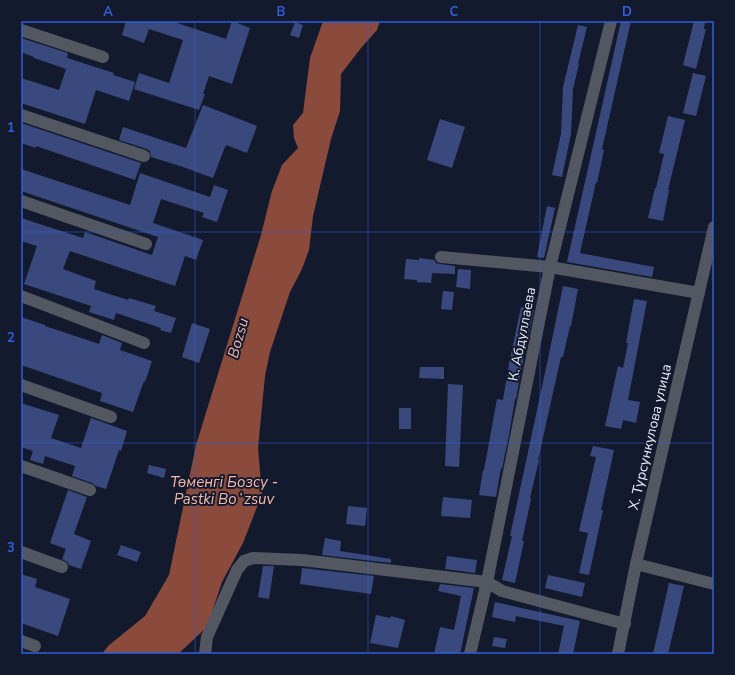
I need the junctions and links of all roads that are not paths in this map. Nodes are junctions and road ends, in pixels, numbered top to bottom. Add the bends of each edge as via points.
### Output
1 (611, 21) edge
2 (21, 30) edge
3 (103, 57) dead end
4 (21, 115) edge
5 (144, 156) dead end
6 (21, 201) edge
7 (714, 227) edge
8 (146, 244) dead end
9 (441, 257) dead end
10 (550, 267) junction
11 (699, 293) junction
12 (21, 296) edge
13 (144, 343) dead end
14 (21, 385) edge
15 (111, 417) dead end
16 (21, 466) edge
17 (90, 490) dead end
18 (21, 552) edge
19 (636, 564) junction
20 (62, 567) dead end
21 (487, 582) junction
22 (714, 584) edge
23 (625, 624) junction
24 (21, 641) edge
25 (35, 646) dead end
26 (205, 654) edge
27 (470, 654) edge
28 (618, 654) edge

1 - 10 street, К. Абдуллаева
2 - 3 street
4 - 5 street
6 - 8 street
7 - 11 street, Х. Турсункулова улица
9 - 10 street
10 - 11 street
10 - 21 street, К. Абдуллаева
11 - 19 street, Х. Турсункулова улица
12 - 13 street
14 - 15 street
16 - 17 street
18 - 20 street
19 - 22 street
19 - 23 street, Х. Турсункулова улица
21 - 23 street via 502,590
21 - 26 street via 302,560 253,558 244,561 237,570 207,638
21 - 27 street, К. Абдуллаева
23 - 28 street, Х. Турсункулова улица
24 - 25 street

